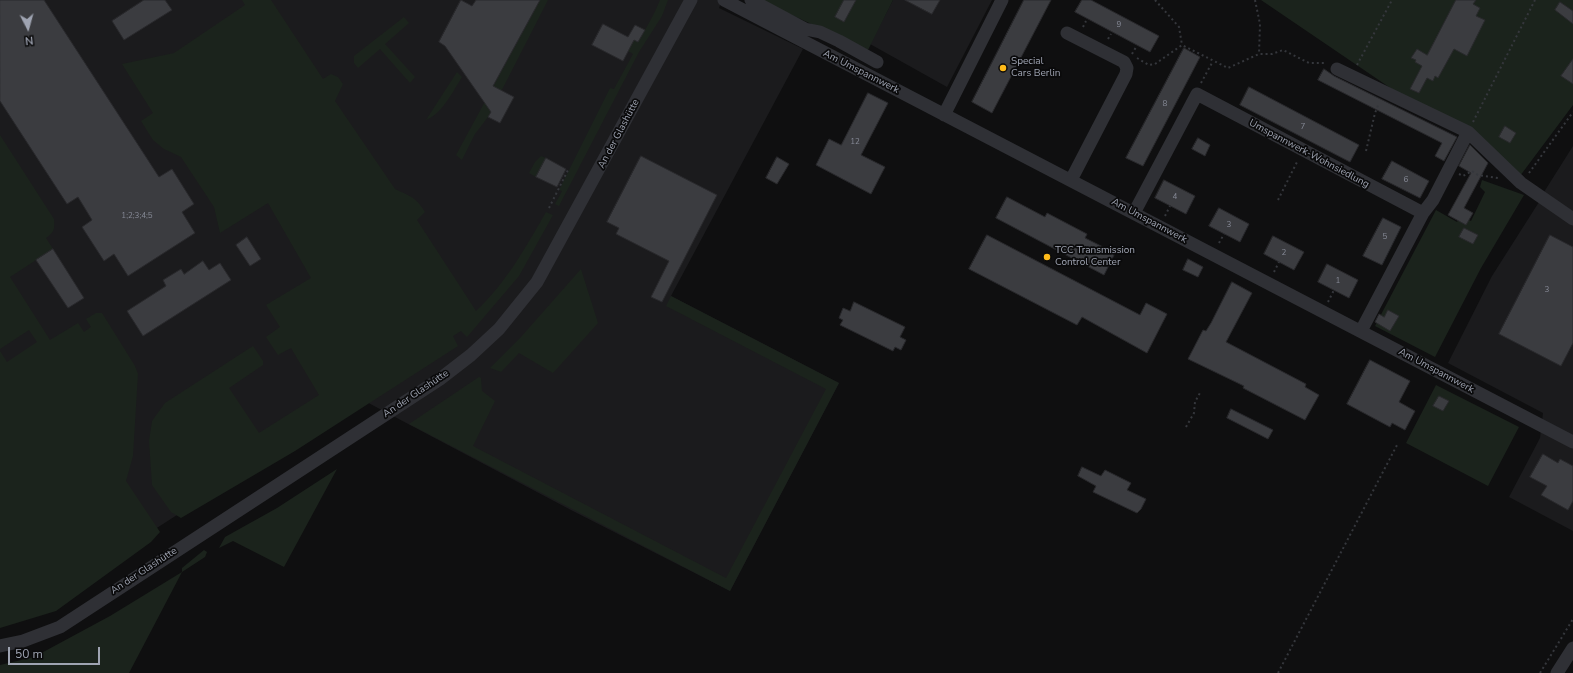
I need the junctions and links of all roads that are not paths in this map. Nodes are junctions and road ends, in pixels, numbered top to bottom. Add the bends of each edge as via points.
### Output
1 (691, 0) edge
2 (724, 0) edge
3 (751, 0) edge
4 (1002, 0) edge
5 (1067, 32) dead end
6 (877, 62) dead end
7 (1337, 69) road end
8 (944, 115) junction
9 (1468, 132) junction
10 (1071, 180) junction
11 (1134, 213) junction
12 (1423, 213) junction
13 (1573, 219) edge
14 (1361, 331) junction
15 (1573, 442) edge
16 (0, 646) edge
17 (1573, 648) edge
18 (1557, 673) edge

1 - 16 street, An der Glashütte via 537,282 498,329 471,355 440,379 60,627
2 - 8 street, Am Umspannwerk
3 - 6 street via 805,29 820,32
4 - 8 street
5 - 10 street via 1124,62 1127,68
7 - 9 street
8 - 10 street, Am Umspannwerk
9 - 12 street via 1433,200
9 - 13 street via 1519,181
10 - 11 street, Am Umspannwerk
11 - 12 street, Umspannwerk-Wohnsiedlung via 1197,94
11 - 14 street, Am Umspannwerk
12 - 14 street
14 - 15 street, Am Umspannwerk
17 - 18 street

